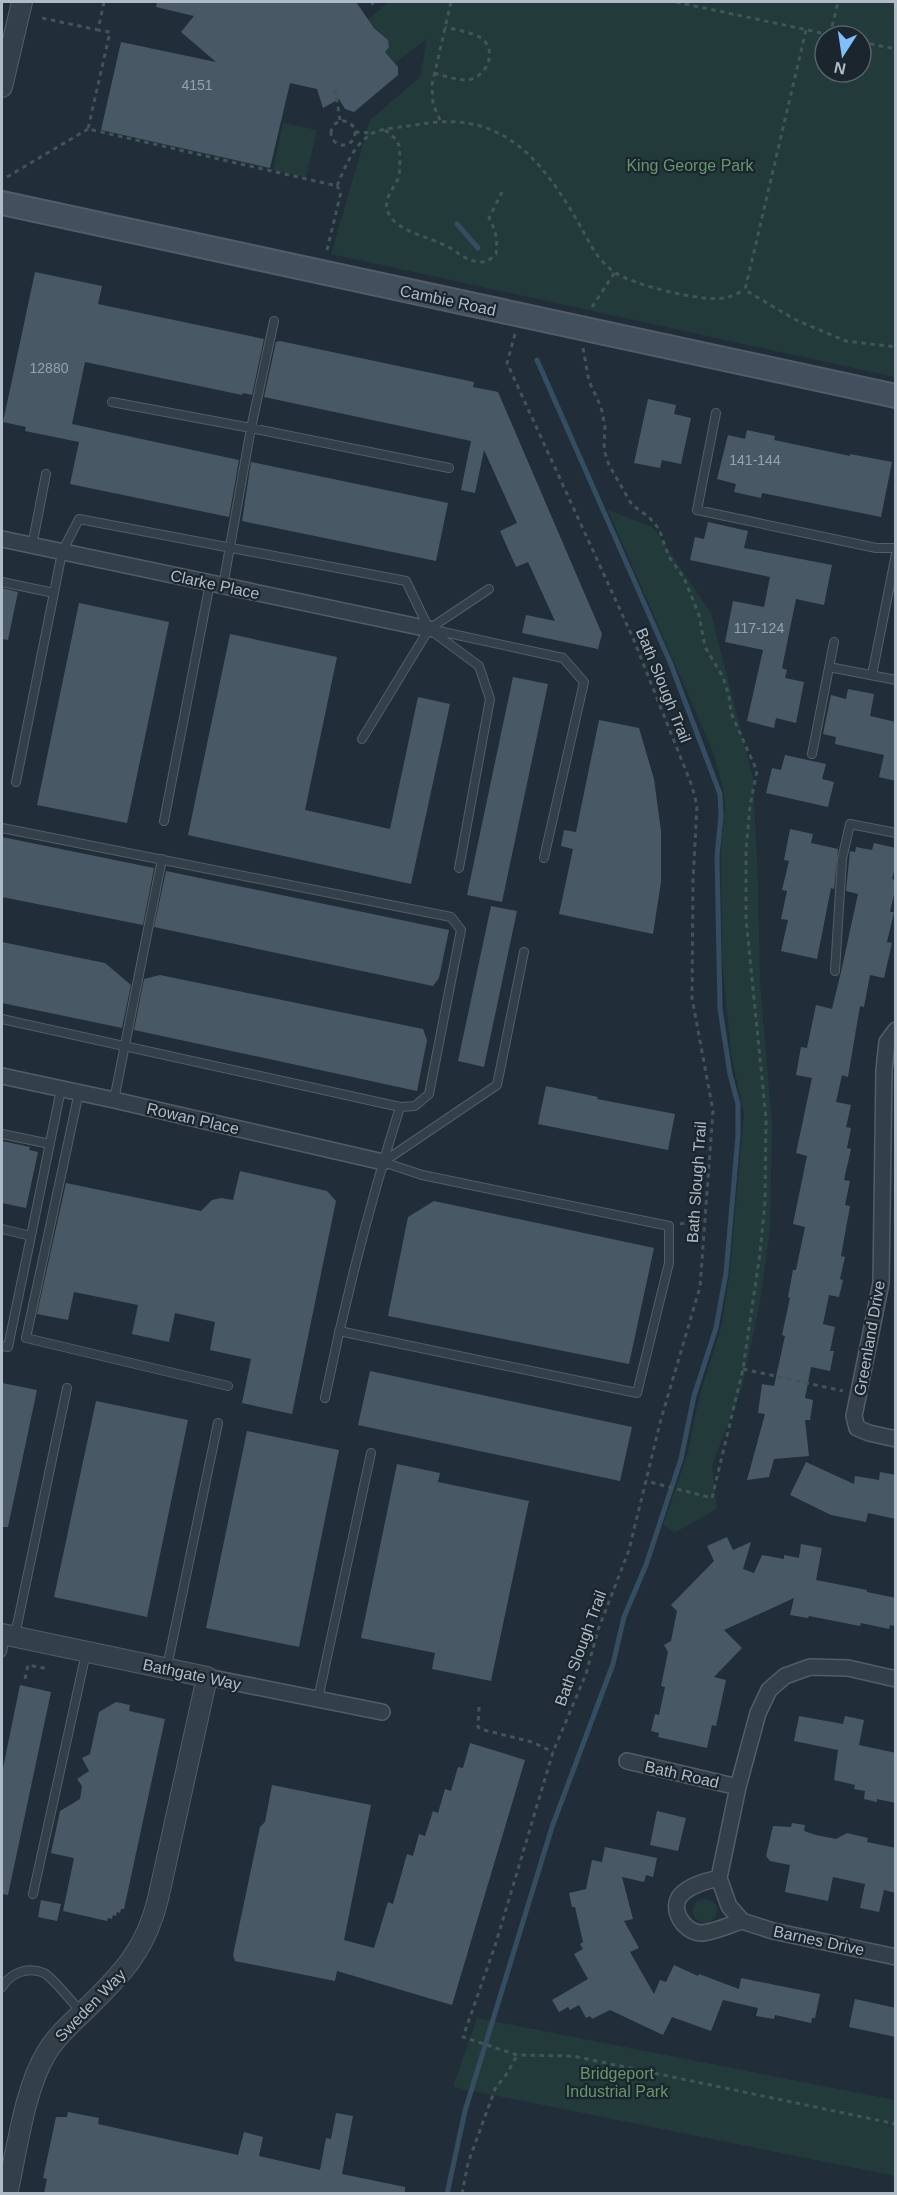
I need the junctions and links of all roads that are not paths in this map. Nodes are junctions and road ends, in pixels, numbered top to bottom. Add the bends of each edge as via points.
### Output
1 (22, 2) edge
2 (2, 87) edge
3 (2, 203) edge
4 (274, 321) dead end
5 (896, 396) edge
6 (111, 402) dead end
7 (716, 413) dead end
8 (251, 429) junction
9 (449, 468) dead end
10 (46, 474) dead end
11 (2, 539) edge
12 (33, 546) junction
13 (230, 548) junction
14 (896, 548) edge
15 (62, 552) junction
16 (896, 554) edge
17 (2, 582) edge
18 (217, 584) junction
19 (489, 589) dead end
20 (54, 592) junction
21 (429, 629) junction
22 (834, 642) dead end
23 (829, 667) junction
24 (872, 675) junction
25 (896, 680) edge
26 (362, 739) dead end
27 (812, 754) dead end
28 (16, 782) dead end
29 (164, 821) dead end
30 (2, 828) edge
31 (896, 833) edge
32 (544, 858) dead end
33 (162, 859) junction
34 (459, 868) dead end
35 (524, 952) dead end
36 (835, 970) dead end
37 (2, 1019) edge
38 (896, 1030) edge
39 (125, 1046) junction
40 (2, 1076) edge
41 (61, 1089) junction
42 (79, 1092) junction
43 (114, 1100) junction
44 (400, 1107) junction
45 (2, 1134) edge
46 (50, 1144) junction
47 (383, 1162) junction
48 (2, 1229) edge
49 (31, 1236) junction
50 (339, 1331) junction
51 (2, 1346) edge
52 (228, 1386) dead end
53 (68, 1388) dead end
54 (324, 1398) dead end
55 (218, 1423) dead end
56 (896, 1439) edge
57 (371, 1453) dead end
58 (6, 1639) edge
59 (86, 1652) junction
60 (167, 1669) junction
61 (207, 1677) junction
62 (896, 1679) edge
63 (318, 1699) junction
64 (382, 1712) dead end
65 (627, 1761) dead end
66 (738, 1787) junction
67 (719, 1878) junction
68 (33, 1894) dead end
69 (742, 1921) junction
70 (896, 1957) edge
71 (2, 1987) edge
72 (82, 2013) junction
73 (7, 2193) edge

1 - 2 street
3 - 5 main road, Cambie Road
4 - 8 lane
6 - 8 lane
7 - 14 lane via 697,510 876,548
8 - 9 lane
8 - 13 lane
10 - 12 lane
11 - 12 street, Clarke Place
12 - 15 street, Clarke Place
13 - 15 lane via 79,519
13 - 18 lane
13 - 21 lane via 406,581
15 - 18 street, Clarke Place
15 - 20 lane
16 - 24 lane
17 - 20 lane
18 - 21 street, Clarke Place
18 - 29 lane
19 - 21 lane
20 - 28 lane
21 - 26 lane
21 - 32 lane via 563,658 584,682
21 - 34 lane via 479,666 490,699
22 - 23 lane
23 - 24 lane
23 - 27 lane
24 - 25 lane
30 - 33 lane
31 - 36 lane via 850,824 842,859
33 - 39 lane
33 - 44 lane via 452,917 461,930 429,1094 415,1106
35 - 47 lane via 496,1085
37 - 39 lane
38 - 56 street, Greenland Drive via 887,1042 884,1070 880,1282 854,1416 857,1428
39 - 43 lane
39 - 44 lane
40 - 41 street, Rowan Place
41 - 42 street, Rowan Place
41 - 46 lane
42 - 43 street, Rowan Place
42 - 52 lane via 26,1338
43 - 47 street, Rowan Place
44 - 47 lane
45 - 46 lane
46 - 49 lane
47 - 50 lane
47 - 50 lane via 422,1174 669,1226 669,1263 637,1393
48 - 49 lane
49 - 51 lane via 8,1347
50 - 54 lane
53 - 58 lane
55 - 60 lane
57 - 63 lane
58 - 59 street, Bathgate Way
59 - 60 street, Bathgate Way
59 - 68 lane
60 - 61 street, Bathgate Way
61 - 63 street, Bathgate Way
61 - 72 street, Sweden Way via 149,1931 126,1968
62 - 66 street via 848,1668 810,1667 785,1676 769,1690 758,1713
63 - 64 street, Bathgate Way
65 - 66 street, Bath Road
66 - 67 street
67 - 69 street via 729,1906
67 - 69 street via 682,1893 676,1908 679,1919 701,1933
69 - 70 street, Barnes Drive
71 - 72 lane via 12,1975 26,1971 45,1974
72 - 73 street, Sweden Way via 57,2038 38,2068

